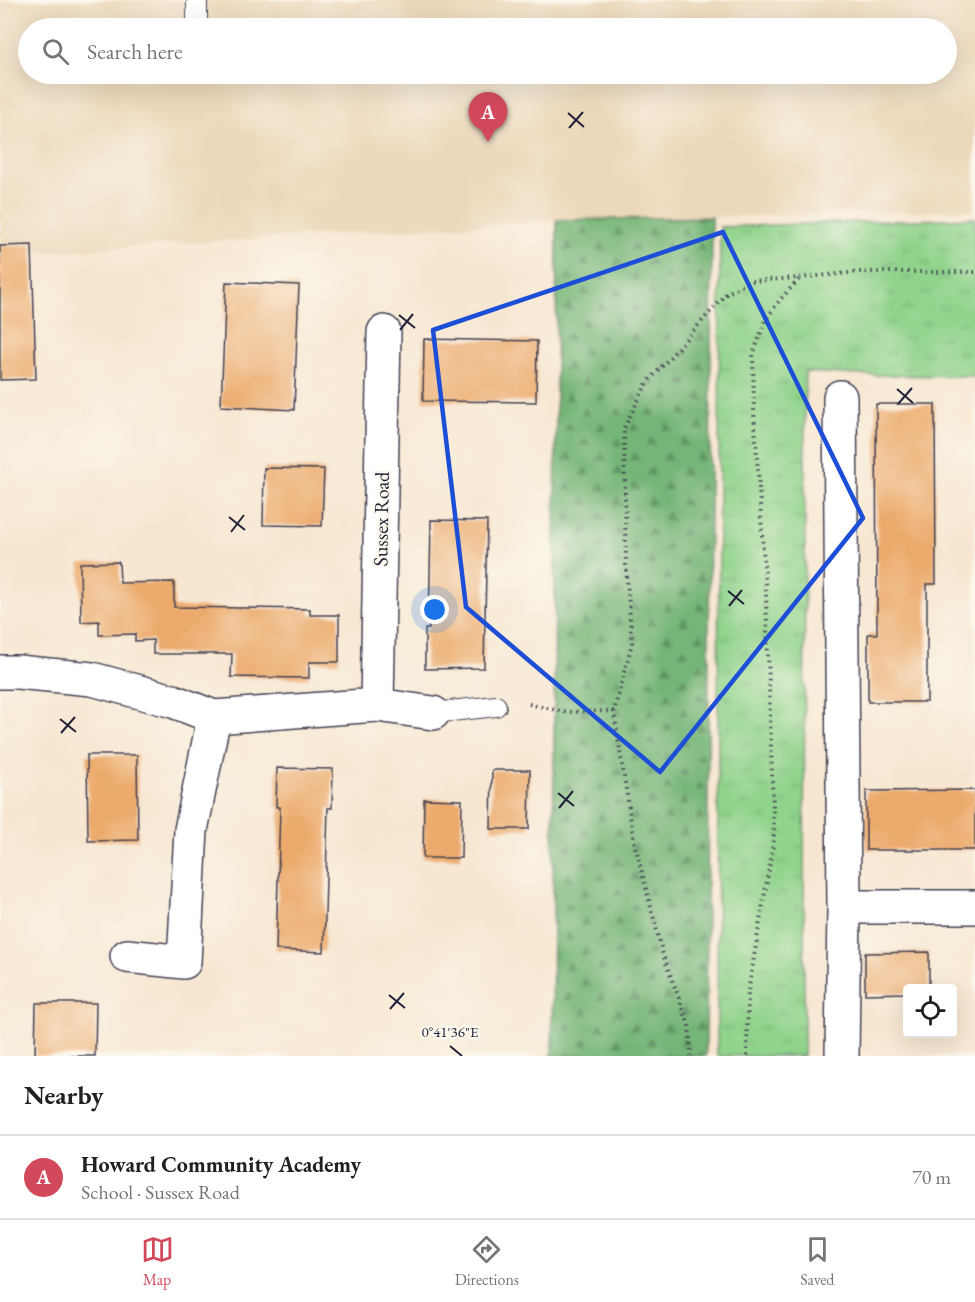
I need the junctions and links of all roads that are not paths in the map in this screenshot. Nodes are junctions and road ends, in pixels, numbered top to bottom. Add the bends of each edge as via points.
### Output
1 (197, 0) edge
2 (197, 18) edge
3 (384, 332) dead end
4 (840, 397) dead end
5 (0, 672) edge
6 (377, 705) junction
7 (496, 706) road end
8 (433, 713) joint
9 (214, 717) junction
10 (975, 907) edge
11 (844, 908) junction
12 (127, 956) dead end
13 (842, 1056) edge

1 - 2 lane
3 - 6 street, Sussex Road
4 - 11 street
5 - 9 street via 92,679 173,701
6 - 8 street
6 - 9 street
7 - 8 lane
9 - 12 street via 191,830 184,962
10 - 11 street
11 - 13 street

